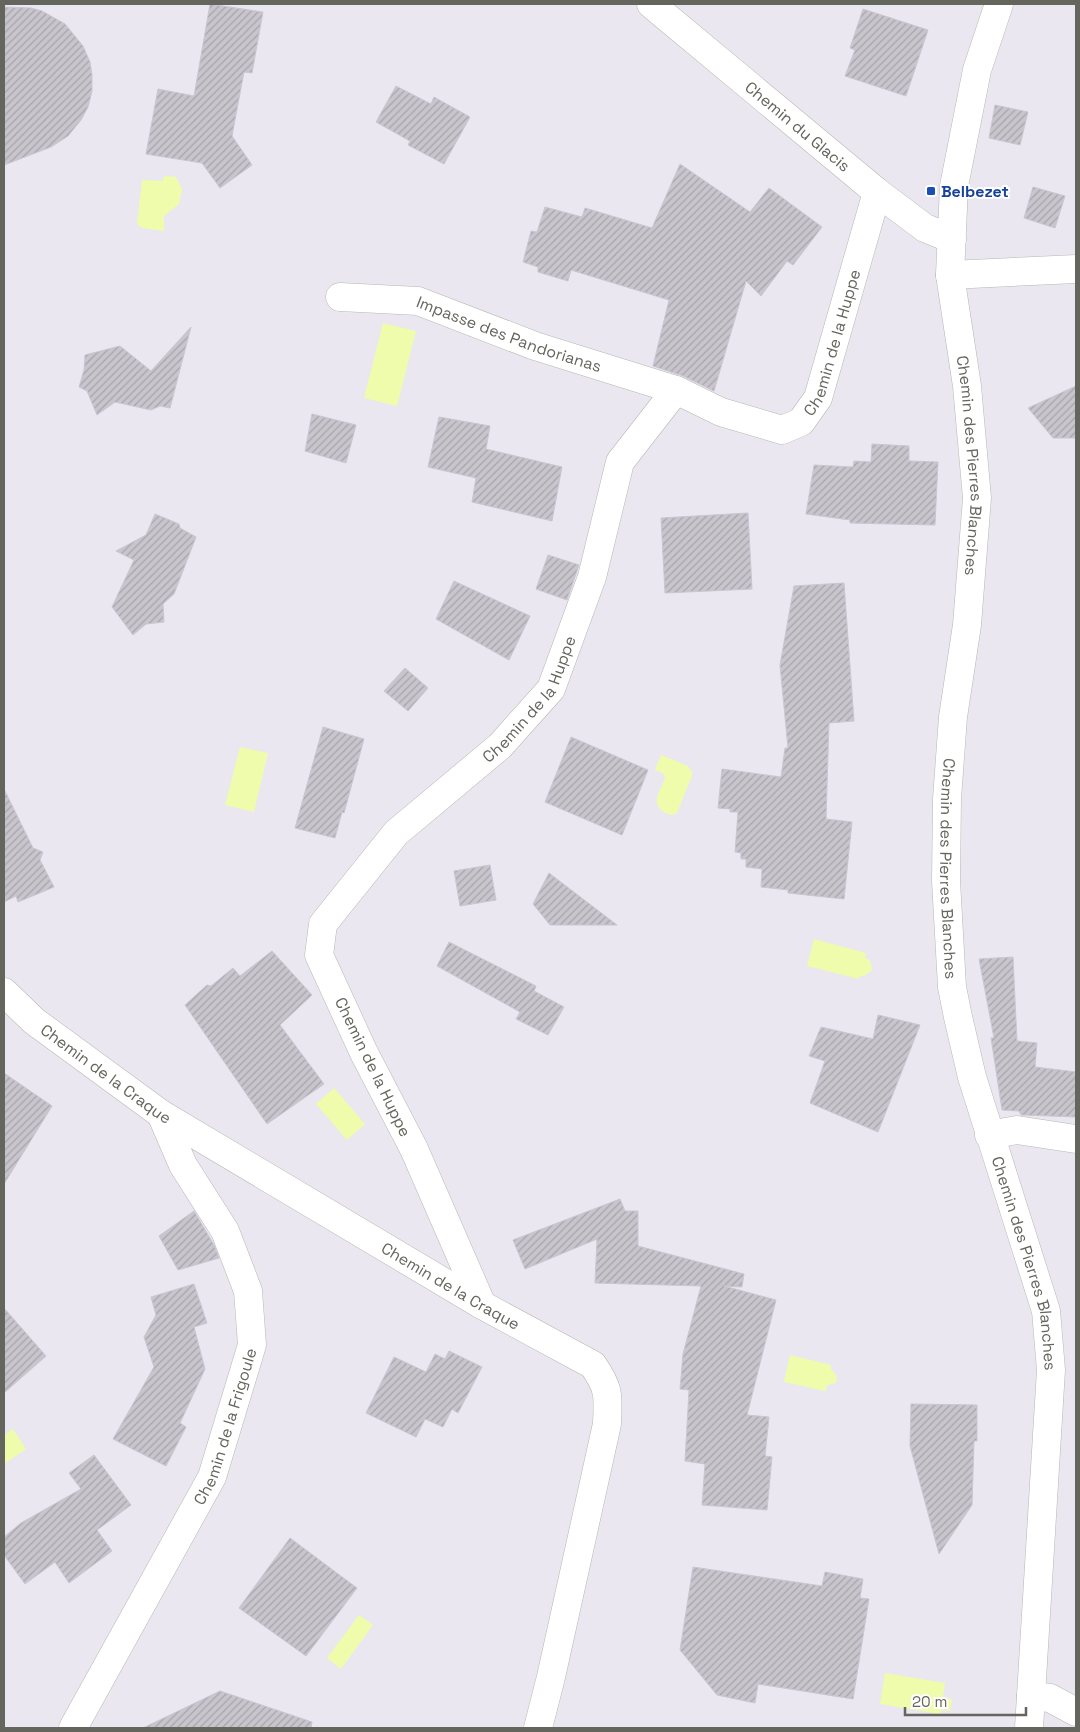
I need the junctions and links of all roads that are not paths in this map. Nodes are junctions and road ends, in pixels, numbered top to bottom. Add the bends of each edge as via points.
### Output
1 (651, 4) edge
2 (999, 4) edge
3 (877, 192) junction
4 (952, 239) junction
5 (1076, 269) edge
6 (950, 275) junction
7 (340, 297) dead end
8 (676, 390) junction
9 (4, 992) edge
10 (161, 1114) junction
11 (990, 1136) junction
12 (1076, 1139) edge
13 (482, 1305) junction
14 (1031, 1696) junction
15 (1076, 1712) edge
16 (73, 1728) edge
17 (538, 1728) edge
18 (1029, 1728) edge

1 - 3 street, Chemin du Glacis
2 - 4 street, Chemin des Pierres Blanches via 977,70 954,186
3 - 4 street, Chemin du Glacis via 925,228
3 - 8 street, Chemin de la Huppe via 818,398 801,422 782,430 721,412
4 - 6 street, Chemin des Pierres Blanches
5 - 6 street
6 - 11 street, Chemin des Pierres Blanches via 967,386 977,498 967,626 953,717 947,799 946,882 954,994 972,1077
7 - 8 street, Impasse des Pandorianas via 418,301 535,346
8 - 13 street, Chemin de la Huppe via 620,462 592,577 551,689 500,746 396,833 323,924 319,955 364,1053 414,1149
9 - 10 street, Chemin de la Craque via 34,1021
10 - 13 street, Chemin de la Craque
10 - 16 street, Chemin de la Frigoule via 183,1165 225,1231 248,1291 252,1345 212,1477
11 - 12 street via 1017,1130
11 - 14 street, Chemin des Pierres Blanches via 1046,1311 1051,1370
13 - 17 street, Chemin de la Craque via 593,1366 608,1392 607,1424
14 - 15 street via 1050,1698
14 - 18 street, Chemin des Pierres Blanches

